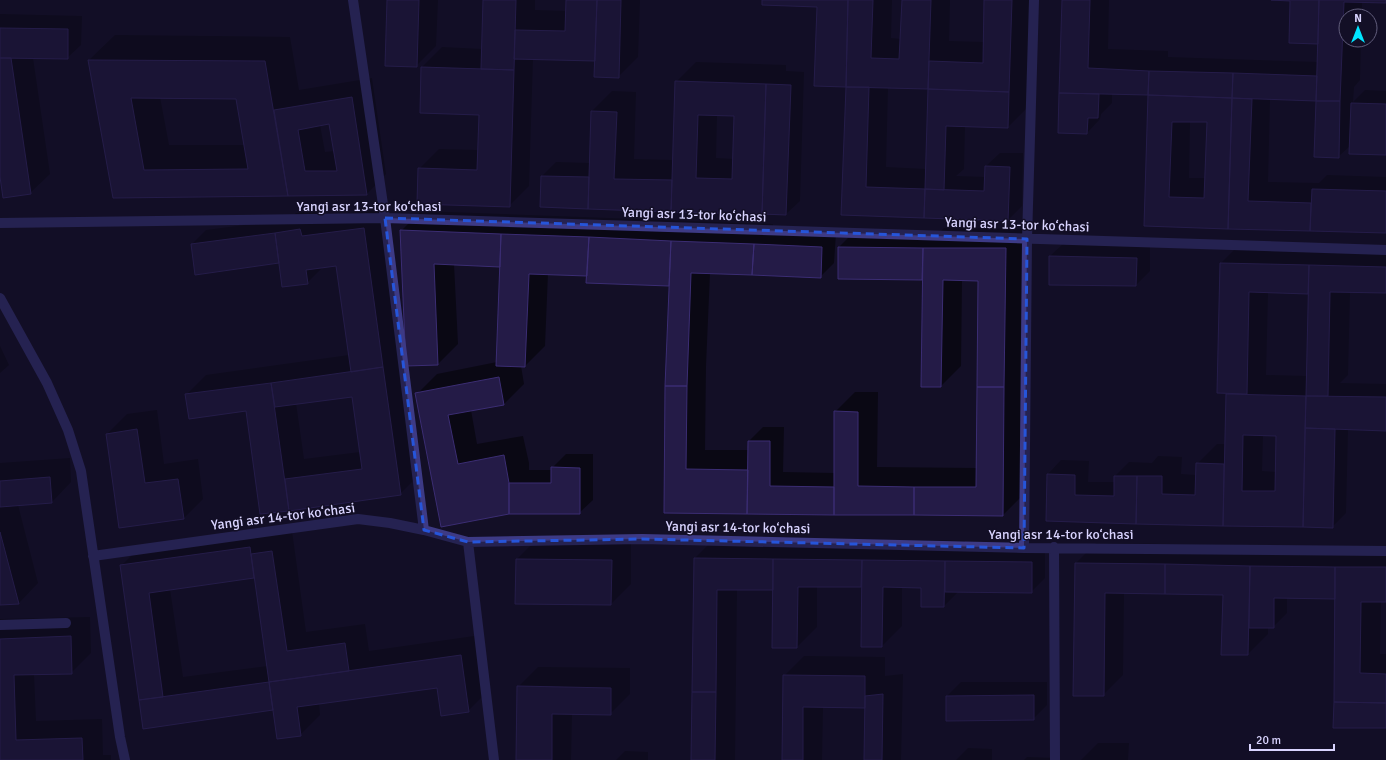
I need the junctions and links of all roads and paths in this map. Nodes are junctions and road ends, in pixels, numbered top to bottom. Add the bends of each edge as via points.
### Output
1 (353, 0) edge
2 (1034, 0) edge
3 (385, 218) junction
4 (0, 223) edge
5 (1028, 239) junction
6 (1386, 250) edge
7 (0, 298) edge
8 (424, 530) junction
9 (468, 542) junction
10 (1024, 548) junction
11 (1054, 548) junction
12 (1386, 551) edge
13 (93, 556) junction
14 (66, 623) dead end
15 (0, 626) edge
16 (125, 760) edge
17 (494, 760) edge
18 (1055, 760) edge

1 - 3 street
2 - 5 street
3 - 4 street, Yangi asr 13-tor koʻchasi
3 - 5 street, Yangi asr 13-tor koʻchasi
3 - 8 street
5 - 6 street, Yangi asr 13-tor koʻchasi
5 - 10 street
7 - 13 street via 47,383 68,430 81,471
8 - 9 street, Yangi asr 14-tor koʻchasi
8 - 13 street, Yangi asr 14-tor koʻchasi via 358,520
9 - 10 street, Yangi asr 14-tor koʻchasi via 642,539
9 - 17 street
10 - 11 street, Yangi asr 14-tor koʻchasi
11 - 12 street, Yangi asr 14-tor koʻchasi
11 - 18 street
13 - 16 street
14 - 15 street

